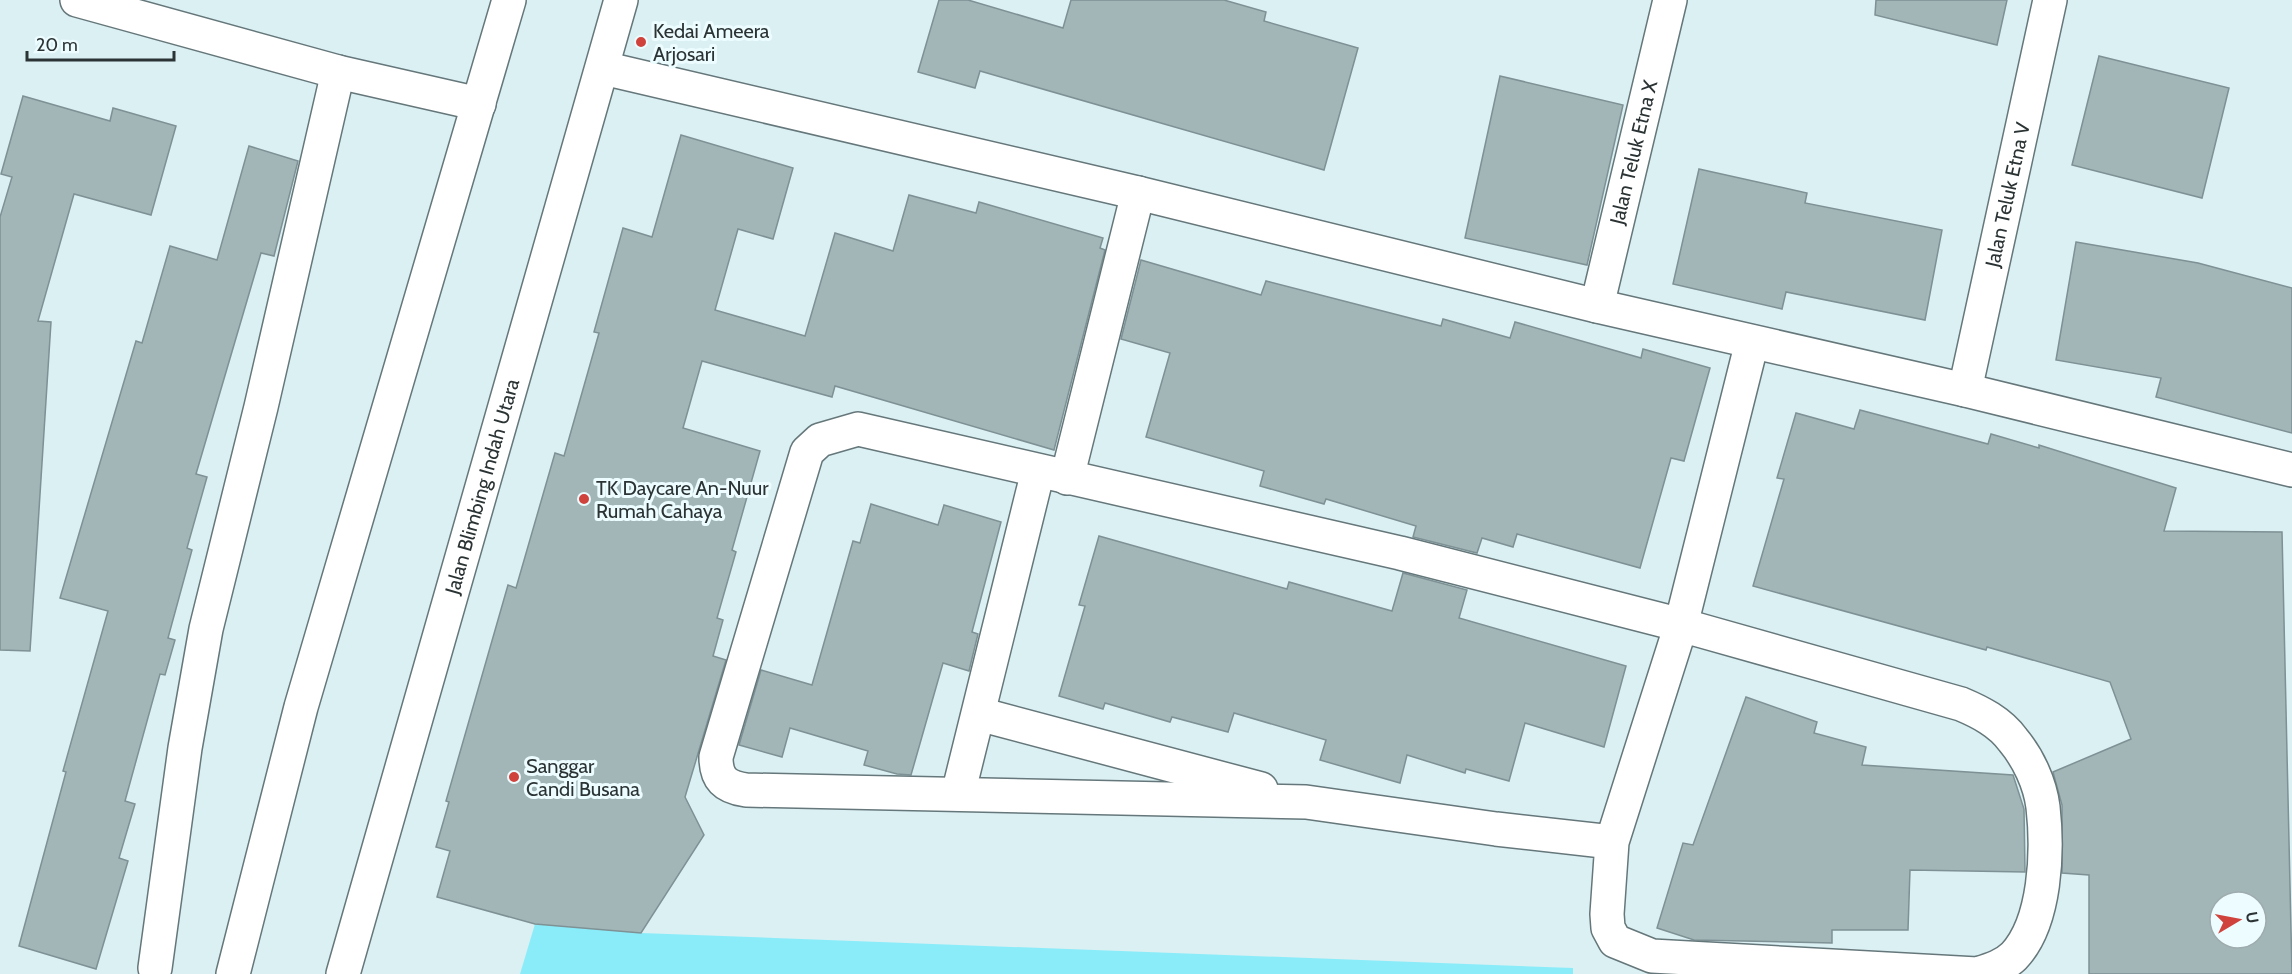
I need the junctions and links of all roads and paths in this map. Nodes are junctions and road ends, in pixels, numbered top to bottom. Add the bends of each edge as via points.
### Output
1 (77, 0) edge
2 (509, 0) edge
3 (621, 0) edge
4 (1670, 0) edge
5 (2050, 0) edge
6 (603, 68) junction
7 (338, 72) junction
8 (479, 104) junction
9 (1138, 193) junction
10 (1597, 306) junction
11 (1752, 342) junction
12 (1965, 390) junction
13 (2292, 470) edge
14 (1053, 475) junction
15 (1681, 626) junction
16 (979, 714) junction
17 (957, 794) junction
18 (1306, 802) junction
19 (1612, 842) junction
20 (155, 968) dead end
21 (233, 974) edge
22 (343, 974) edge

1 - 7 street
2 - 8 street
3 - 6 street, Jalan Blimbing Indah Utara
4 - 10 street, Jalan Teluk Etna X
5 - 12 street, Jalan Teluk Etna V
6 - 9 street
6 - 22 street, Jalan Blimbing Indah Utara
7 - 8 street
7 - 20 street via 206,629 185,748
8 - 21 street via 301,707
9 - 10 street
9 - 14 street
10 - 11 street
11 - 12 street
11 - 15 street
12 - 13 street
14 - 15 street via 1400,553
14 - 16 street
14 - 17 street via 858,429 820,440 807,452 716,757 718,777 736,789
15 - 19 street
15 - 19 street via 1961,704 1999,726 2026,759 2042,805 2045,860 2035,923 2013,957 1977,974 1652,956 1615,941 1608,928
16 - 17 street
16 - 18 street
17 - 18 street
18 - 19 street

